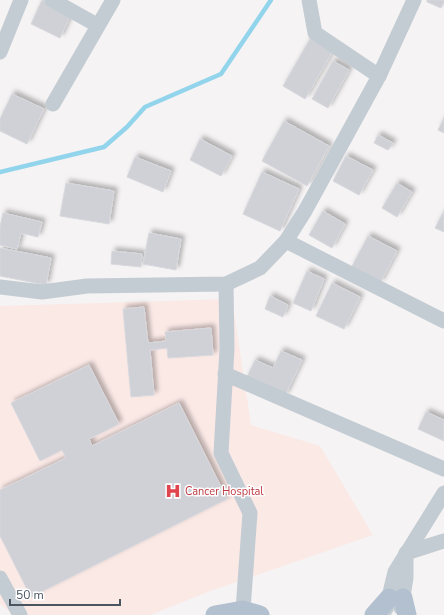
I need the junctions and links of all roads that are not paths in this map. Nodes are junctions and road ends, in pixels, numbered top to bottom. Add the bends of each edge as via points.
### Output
1 (21, 0) edge
2 (52, 0) edge
3 (113, 0) edge
4 (309, 0) edge
5 (414, 0) edge
6 (97, 25) junction
7 (0, 52) edge
8 (379, 76) junction
9 (52, 104) dead end
10 (286, 241) junction
11 (226, 284) junction
12 (0, 287) edge
13 (444, 321) edge
14 (225, 374) junction
15 (444, 469) edge
16 (444, 493) edge
17 (444, 541) edge
18 (406, 553) junction
19 (0, 578) edge
20 (396, 608) edge
21 (251, 613) edge
22 (20, 615) edge
23 (215, 615) edge
24 (374, 615) edge

1 - 7 street
2 - 6 street
3 - 6 street
4 - 8 street via 315,33
5 - 8 street
6 - 9 street
8 - 10 street via 305,212
10 - 11 street via 260,268
10 - 13 street
11 - 12 street via 87,286 42,292
11 - 14 street
14 - 15 street
14 - 21 street via 221,453 250,513
16 - 18 street
17 - 18 street
18 - 20 street via 395,572
19 - 22 street
20 - 24 main road
21 - 23 main road

